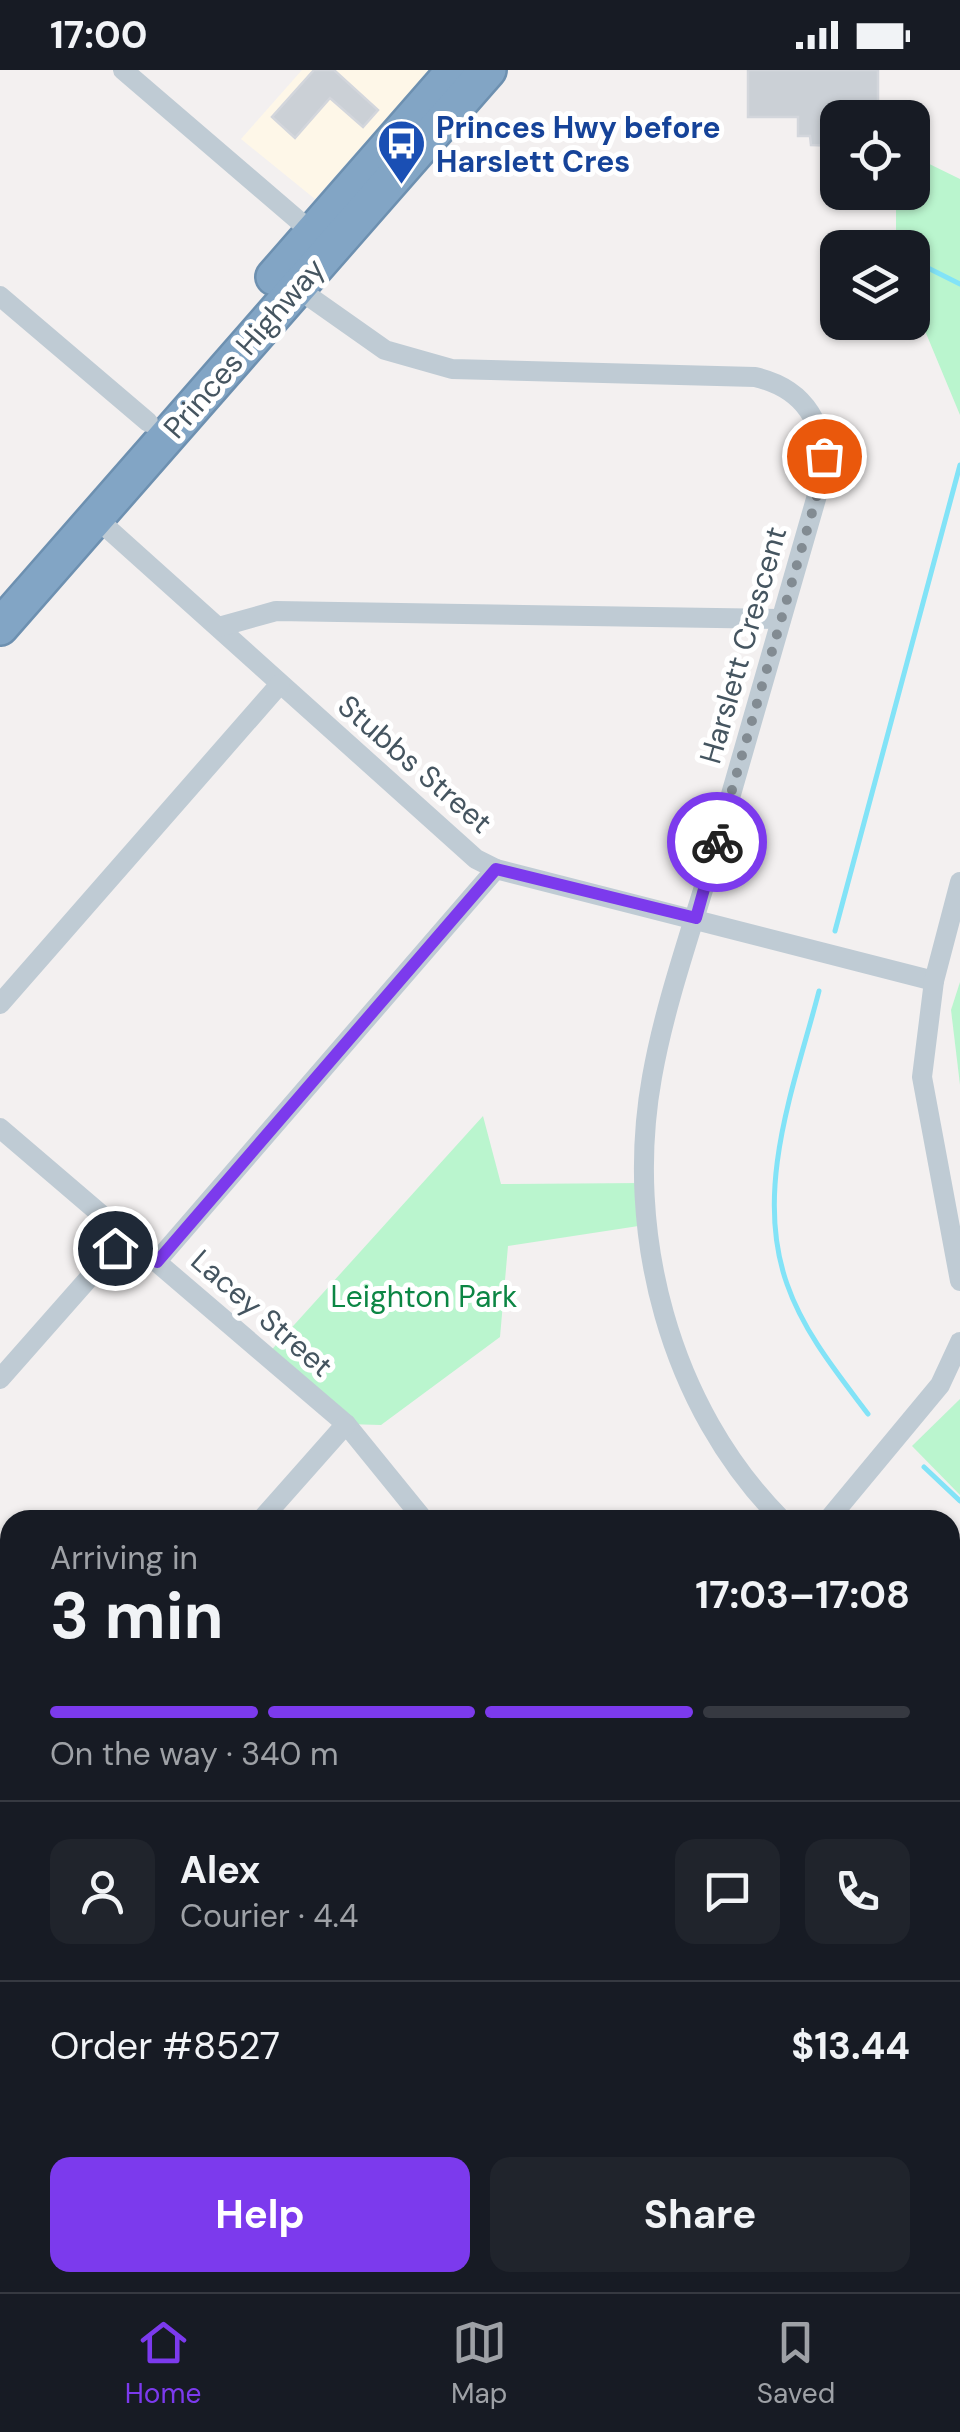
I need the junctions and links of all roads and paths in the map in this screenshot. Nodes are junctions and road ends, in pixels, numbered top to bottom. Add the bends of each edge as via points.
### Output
1 (123, 70) edge
2 (455, 70) edge
3 (488, 70) edge
4 (313, 232) junction
5 (297, 288) junction
6 (0, 296) edge
7 (148, 422) junction
8 (96, 518) junction
9 (0, 590) edge
10 (782, 618) junction
11 (0, 627) edge
12 (219, 627) junction
13 (280, 684) junction
14 (496, 869) junction
15 (960, 882) edge
16 (696, 918) junction
17 (934, 981) junction
18 (0, 1004) edge
19 (0, 1128) edge
20 (126, 1236) junction
21 (157, 1262) junction
22 (960, 1280) edge
23 (960, 1342) edge
24 (0, 1379) edge
25 (346, 1424) junction
26 (270, 1510) edge
27 (416, 1510) edge
28 (774, 1510) edge
29 (836, 1510) edge

1 - 4 street
2 - 4 highway, Princes Highway
3 - 5 highway, Princes Highway
4 - 7 highway, Princes Highway
5 - 8 highway, Princes Highway
5 - 10 street, Harslett Crescent via 352,330 416,362 493,373 754,378 789,390 814,416 824,456
6 - 7 street
7 - 9 highway, Princes Highway
8 - 11 highway, Princes Highway
8 - 12 street, Stubbs Street
10 - 12 street via 276,611
10 - 16 street, Harslett Crescent
12 - 13 street, Stubbs Street
13 - 14 street, Stubbs Street via 459,845
13 - 18 street
14 - 16 street, Stubbs Street
14 - 21 street
15 - 17 street
16 - 17 street, Stubbs Street
16 - 28 street, Harslett Crescent via 651,1082 645,1225 658,1291 688,1380
17 - 22 street via 922,1076
19 - 20 street, Lacey Street
20 - 21 street, Lacey Street
20 - 24 street
21 - 25 street, Lacey Street
23 - 29 street via 940,1385
25 - 26 street
25 - 27 street, Lacey Street

